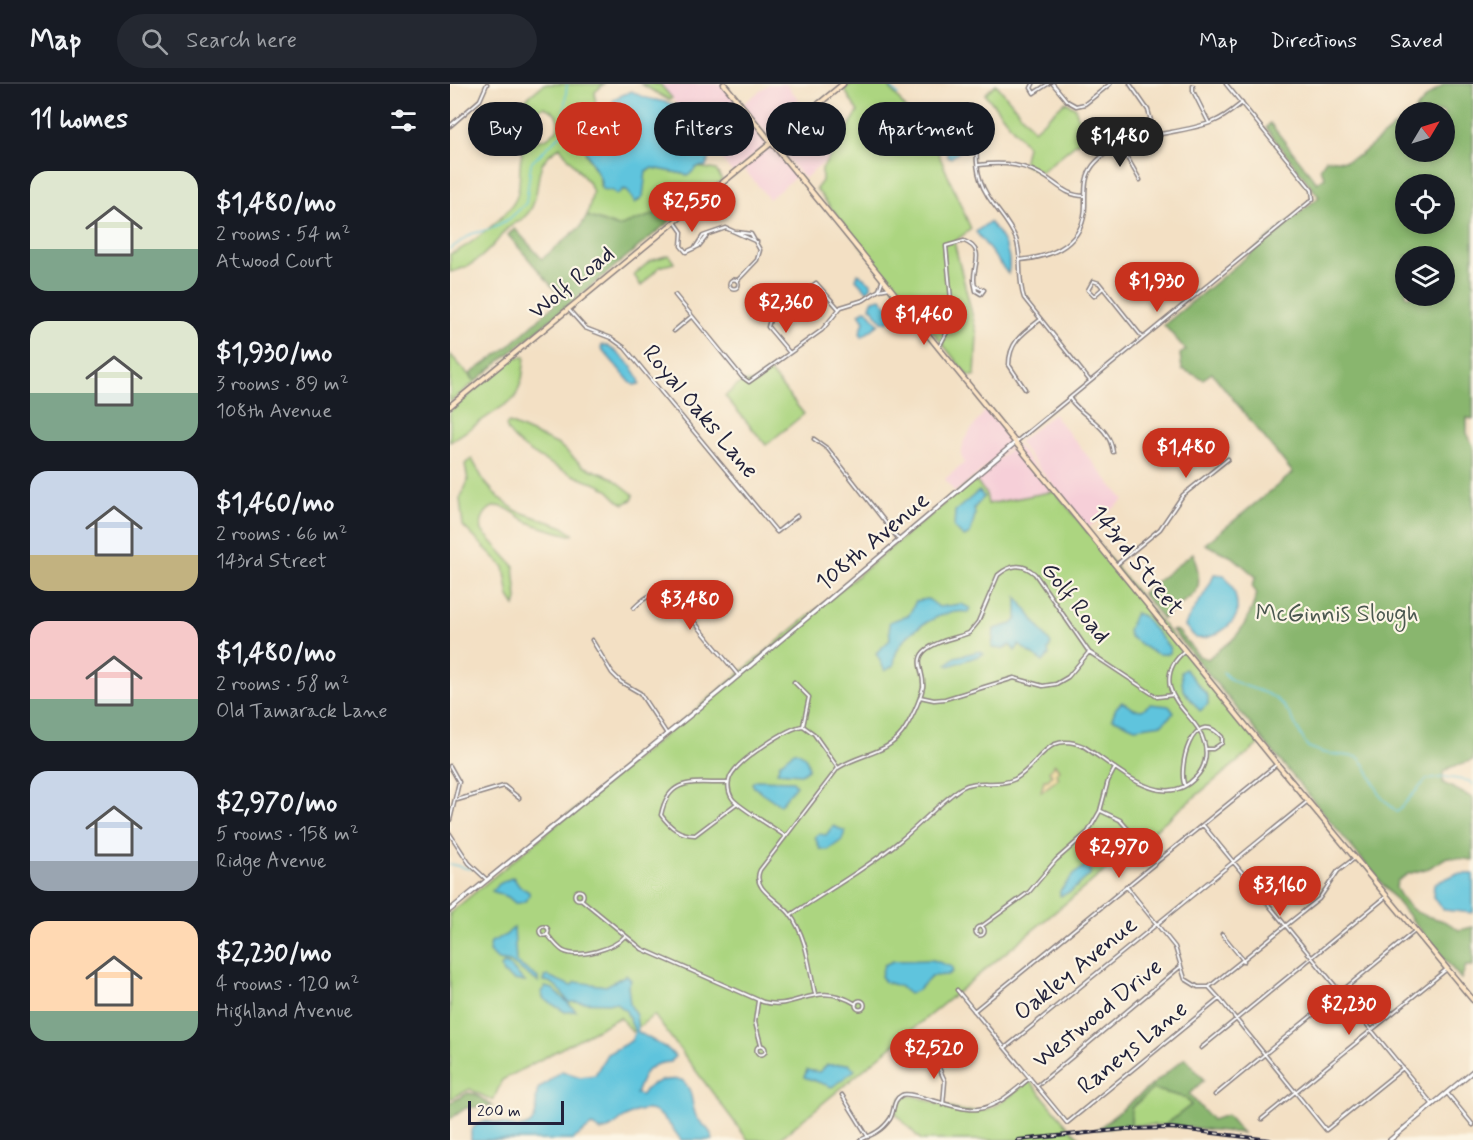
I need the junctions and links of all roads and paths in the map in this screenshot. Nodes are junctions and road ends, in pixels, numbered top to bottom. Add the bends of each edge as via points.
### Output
1 (488, 84) edge
2 (724, 84) edge
3 (843, 84) edge
4 (1033, 84) edge
5 (1048, 84) edge
6 (1053, 84) edge
7 (1110, 84) edge
8 (1130, 84) edge
9 (1226, 84) edge
10 (1193, 86) dead end
11 (821, 102) edge
12 (1242, 104) junction
13 (1209, 123) junction
14 (450, 126) edge
15 (766, 135) edge
16 (1155, 135) junction
17 (1120, 145) junction
18 (766, 147) edge
19 (783, 156) edge
20 (977, 156) edge
21 (978, 165) junction
22 (1140, 180) dead end
23 (1085, 196) junction
24 (675, 222) junction
25 (1020, 260) junction
26 (883, 279) junction
27 (737, 281) dead end
28 (975, 286) dead end
29 (890, 288) junction
30 (1103, 288) junction
31 (879, 290) junction
32 (675, 295) dead end
33 (839, 309) junction
34 (569, 310) junction
35 (692, 316) junction
36 (1040, 320) junction
37 (674, 331) dead end
38 (1143, 338) junction
39 (939, 347) junction
40 (789, 353) junction
41 (1090, 381) junction
42 (1025, 389) dead end
43 (1070, 399) junction
44 (450, 406) edge
45 (814, 439) dead end
46 (1016, 442) junction
47 (1113, 452) dead end
48 (1228, 459) dead end
49 (797, 516) dead end
50 (900, 541) junction
51 (1116, 565) junction
52 (634, 608) dead end
53 (592, 640) dead end
54 (1185, 651) junction
55 (1089, 652) junction
56 (738, 675) junction
57 (794, 682) dead end
58 (1173, 694) junction
59 (920, 697) junction
60 (803, 726) junction
61 (1199, 730) junction
62 (668, 734) junction
63 (1206, 749) junction
64 (1277, 764) junction
65 (450, 766) edge
66 (1116, 767) junction
67 (838, 768) junction
68 (728, 783) junction
69 (1185, 786) junction
70 (519, 798) dead end
71 (457, 800) junction
72 (1308, 801) junction
73 (736, 804) junction
74 (1100, 811) junction
75 (450, 820) edge
76 (1203, 825) junction
77 (1088, 832) junction
78 (450, 834) edge
79 (785, 836) junction
80 (1134, 836) dead end
81 (1110, 846) dead end
82 (1355, 858) junction
83 (1233, 862) junction
84 (487, 880) junction
85 (1126, 886) junction
86 (1387, 896) junction
87 (582, 900) dead end
88 (450, 910) edge
89 (791, 915) junction
90 (1157, 924) junction
91 (982, 926) dead end
92 (1286, 926) junction
93 (1415, 931) junction
94 (547, 934) dead end
95 (1222, 934) dead end
96 (625, 936) junction
97 (1311, 957) junction
98 (1244, 960) junction
99 (1180, 968) junction
100 (1448, 969) junction
101 (1209, 987) junction
102 (957, 990) dead end
103 (1340, 993) junction
104 (815, 994) junction
105 (1219, 998) junction
106 (1473, 1000) edge
107 (758, 1001) junction
108 (856, 1004) dead end
109 (974, 1011) junction
110 (1235, 1019) junction
111 (1372, 1030) junction
112 (761, 1045) dead end
113 (1005, 1048) junction
114 (1201, 1048) dead end
115 (933, 1055) dead end
116 (1264, 1055) junction
117 (1403, 1068) junction
118 (1473, 1071) edge
119 (1030, 1078) junction
120 (1036, 1086) junction
121 (1295, 1093) junction
122 (1447, 1094) junction
123 (842, 1095) dead end
124 (1215, 1095) dead end
125 (943, 1105) junction
126 (1433, 1105) junction
127 (1262, 1119) dead end
128 (1473, 1125) edge
129 (868, 1137) junction
130 (860, 1140) edge
131 (1390, 1140) edge

1 - 14 street via 480,100
2 - 15 main road, 143rd Street
3 - 11 main road, Wolf Road
4 - 5 street via 1034,93
6 - 7 street via 1076,106 1085,104
8 - 16 street via 1148,110
9 - 12 street
10 - 13 street
12 - 13 street
12 - 38 street, 108th Avenue via 1314,196
13 - 16 street
16 - 17 street
17 - 22 street
17 - 23 street via 1091,169
18 - 24 main road, Wolf Road
19 - 26 main road, 143rd Street
20 - 21 street
21 - 23 street via 1018,165 1071,195
21 - 25 street via 988,198 1015,235
23 - 25 street via 1082,224 1072,240 1050,256
24 - 27 street via 683,233 683,251 690,252 708,234 726,228 757,242 758,258
24 - 34 main road, Wolf Road
25 - 36 street via 1021,290
26 - 29 main road, 143rd Street
26 - 31 street
28 - 39 street via 974,270 979,260 974,249 964,241 946,246 953,321
29 - 31 street
29 - 39 main road, 143rd Street
30 - 30 street via 1095,281 1088,290 1094,296
30 - 38 street
31 - 33 street
32 - 35 street
33 - 40 street via 822,330
33 - 40 street via 816,283 767,325
34 - 44 main road, Wolf Road
34 - 49 street, Royal Oaks Lane via 585,328 625,348 777,532
35 - 37 street
35 - 40 street via 747,381 754,380
36 - 41 street
36 - 42 street via 1010,349 1009,365
38 - 41 street, 108th Avenue
39 - 46 main road, 143rd Street
41 - 43 street, 108th Avenue
43 - 46 street, 108th Avenue
43 - 47 street via 1083,415 1107,431
45 - 50 street via 828,449
46 - 50 street, 108th Avenue
46 - 51 main road, 143rd Street
48 - 51 street via 1179,499 1163,524
50 - 56 street, 108th Avenue
51 - 54 main road, 143rd Street
52 - 56 street via 651,594 673,596
53 - 62 street via 612,673 640,693
54 - 58 street via 1170,672
54 - 64 main road, 143rd Street
55 - 58 street, Golf Road via 1156,697
55 - 59 street via 1068,677 1056,684 1043,686 1014,678 945,699
55 - 59 street, Golf Road via 1035,574 1024,566 1011,567 998,575 978,622 969,633 950,636 921,654
56 - 62 street, 108th Avenue
57 - 60 street via 809,697
58 - 61 street
59 - 67 street, Golf Road via 903,732 891,744
60 - 67 street
60 - 68 street via 790,729 737,768
61 - 63 street
61 - 63 street via 1222,737 1216,748
61 - 69 street via 1188,741 1182,778
62 - 84 street, 108th Avenue
63 - 69 street via 1202,770
64 - 72 main road, 143rd Street
64 - 76 street
65 - 71 street via 459,782
66 - 69 street via 1151,789 1172,791
66 - 74 street
66 - 89 street via 1077,744 1053,745 1013,780 961,788 902,840
67 - 79 street, Golf Road
68 - 73 street
68 - 73 street via 676,785 666,794 661,815 680,833 695,834
70 - 71 street via 504,786
71 - 75 street
72 - 82 main road, 143rd Street
72 - 83 street, Oakley Avenue
73 - 79 street
74 - 77 street
74 - 80 street via 1119,820
76 - 83 street
76 - 85 street
77 - 81 street
77 - 91 street via 1056,860 1029,892
78 - 84 street via 469,863
79 - 89 street, Golf Road via 757,879
82 - 86 main road, 143rd Street
82 - 92 street, Raneys Lane via 1338,871 1319,899
83 - 90 street, Oakley Avenue
83 - 92 street
84 - 88 street, 108th Avenue
85 - 90 street
85 - 109 street
86 - 93 main road, 143rd Street
86 - 97 street
87 - 96 street
89 - 104 street via 803,939
90 - 99 street via 1175,947
90 - 113 street, Oakley Avenue
92 - 97 street
92 - 98 street, Raneys Lane
93 - 100 main road, 143rd Street
93 - 103 street
94 - 96 street via 569,953 608,948
95 - 98 street
96 - 107 street via 642,949
97 - 103 street
97 - 110 street
98 - 101 street, Raneys Lane
99 - 101 street via 1192,985
99 - 120 street, Westwood Drive
100 - 106 main road, 143rd Street
100 - 111 street
101 - 105 street
102 - 109 street
103 - 111 street
103 - 116 street
104 - 107 street via 769,1004
104 - 108 street via 834,993
105 - 110 street
105 - 120 street, Raneys Lane via 1067,1123
107 - 112 street via 755,1022
109 - 113 street
110 - 114 street
110 - 116 street
111 - 117 street
111 - 121 street
113 - 119 street
115 - 125 street via 945,1082
116 - 121 street
116 - 124 street
117 - 121 street via 1326,1131
117 - 126 street
118 - 122 street
119 - 120 street
119 - 125 street, Westwood Drive via 1001,1101 980,1109
121 - 127 street
122 - 126 street
122 - 128 street
123 - 129 street
125 - 129 street, Westwood Drive via 913,1093 903,1094 896,1101 891,1118 878,1133
126 - 131 street
129 - 130 street, Westwood Drive

